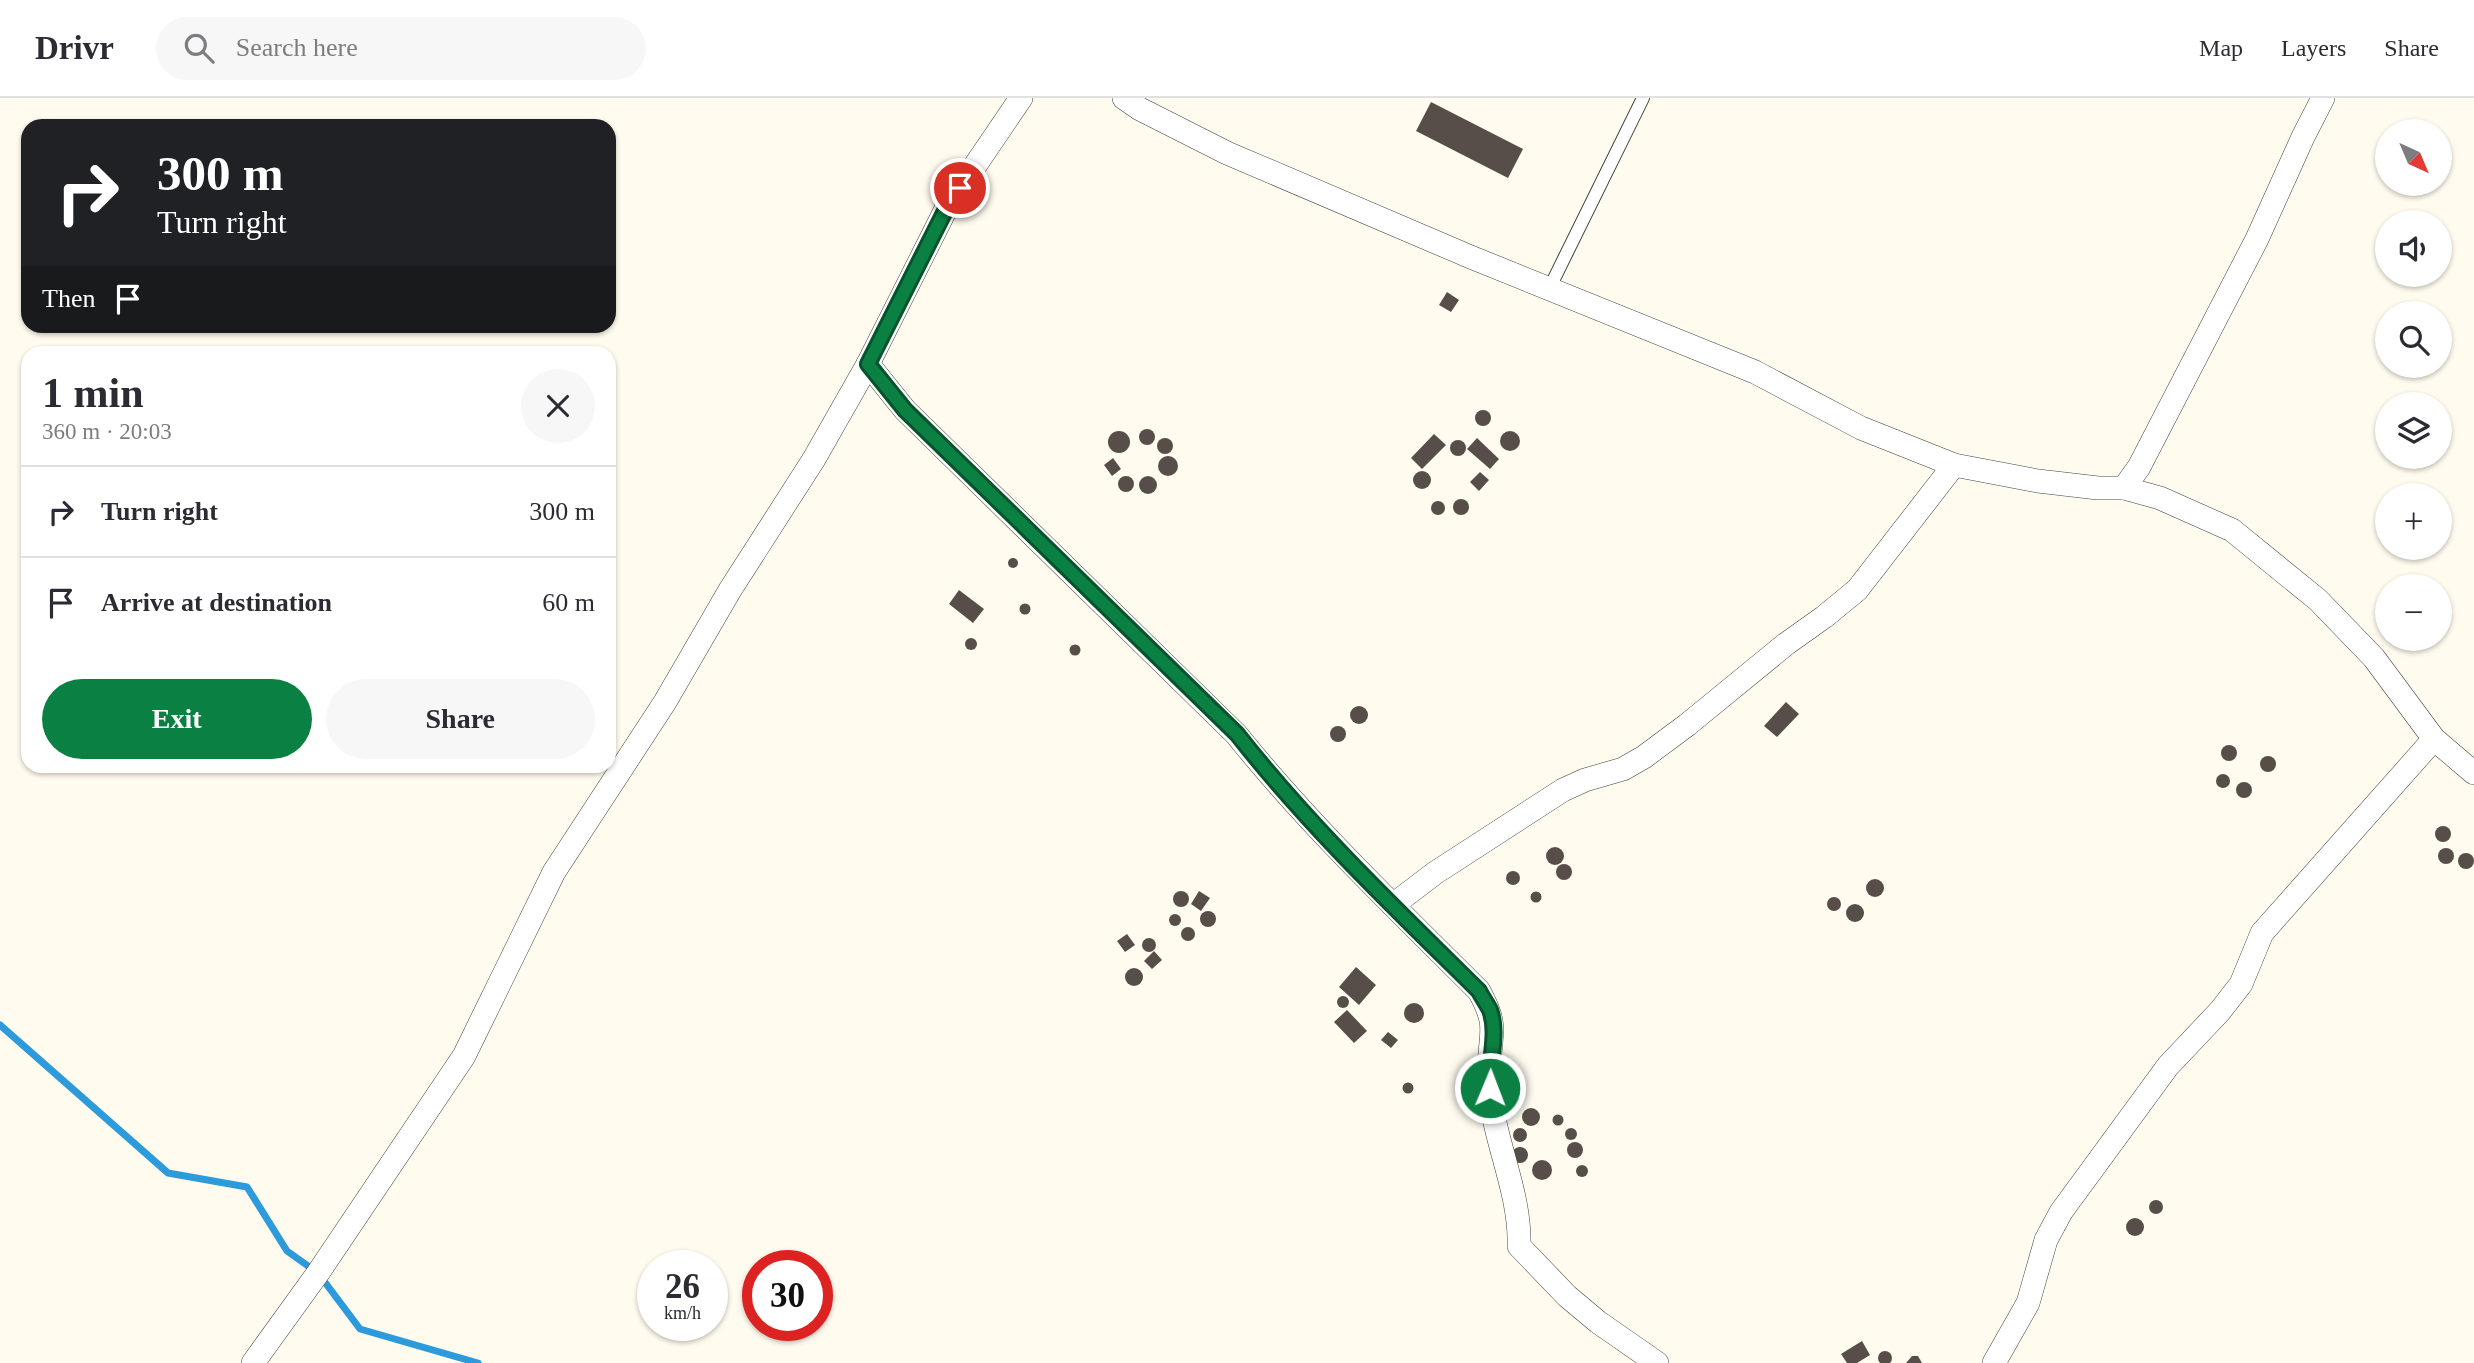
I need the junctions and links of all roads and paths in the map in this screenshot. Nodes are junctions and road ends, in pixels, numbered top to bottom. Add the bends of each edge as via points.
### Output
1 (1021, 98) edge
2 (1124, 98) edge
3 (1643, 98) edge
4 (2323, 98) edge
5 (1550, 287) junction
6 (868, 364) junction
7 (1954, 465) junction
8 (2124, 488) junction
9 (2434, 739) junction
10 (2474, 773) edge
11 (1393, 905) junction
12 (253, 1363) edge
13 (1657, 1363) edge
14 (1994, 1363) edge

1 - 6 street via 947,207
2 - 5 street via 1227,153
3 - 5 lane
4 - 8 street via 2257,239
5 - 7 street via 1755,372 1861,428
6 - 11 street via 905,410 1237,734
6 - 12 street via 665,702 554,872 464,1056
7 - 8 street via 2051,483
7 - 11 street via 1857,590 1687,726 1623,769 1563,790
8 - 9 street via 2160,498 2242,538 2318,600 2374,658
9 - 10 street
9 - 14 street via 2262,933 2241,984 2168,1066 2061,1212 2046,1240 2028,1303
11 - 13 street via 1479,991 1491,1012 1492,1106 1520,1224 1518,1246 1567,1296

